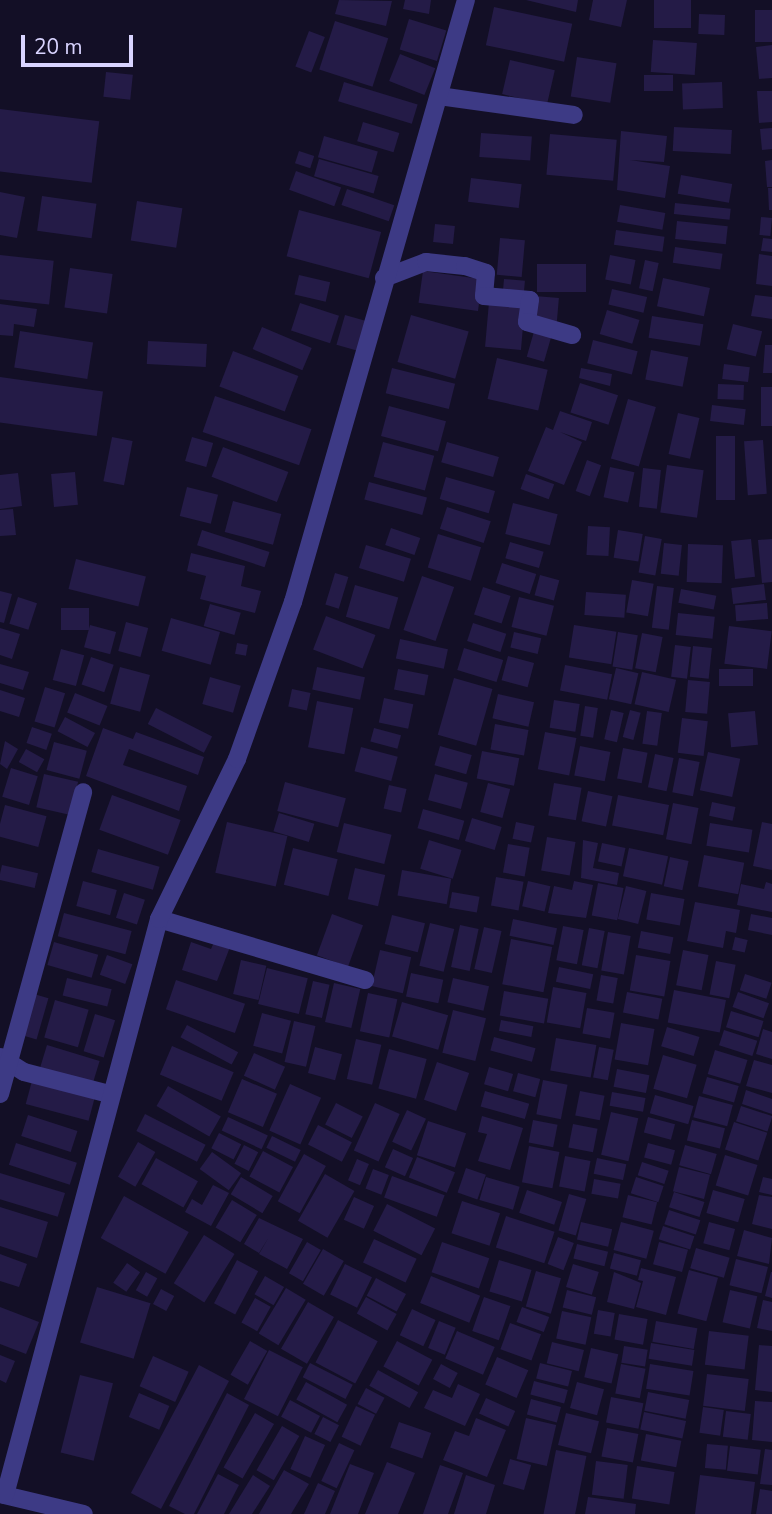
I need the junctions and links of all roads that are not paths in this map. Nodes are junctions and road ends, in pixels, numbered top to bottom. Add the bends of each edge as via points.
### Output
1 (466, 0) edge
2 (439, 96) junction
3 (574, 115) dead end
4 (384, 278) junction
5 (572, 335) dead end
6 (83, 792) dead end
7 (159, 919) junction
8 (365, 980) dead end
9 (4, 1058) edge
10 (0, 1094) edge
11 (109, 1094) junction
12 (3, 1494) edge
13 (85, 1514) edge

1 - 2 street
2 - 3 street
2 - 4 street
4 - 5 street via 426,262 465,266 486,274 484,296 530,300 527,323
4 - 7 street via 293,602 237,759
6 - 9 street
7 - 8 street
7 - 11 street
9 - 10 street
9 - 11 street via 24,1072
11 - 12 street
12 - 13 street

